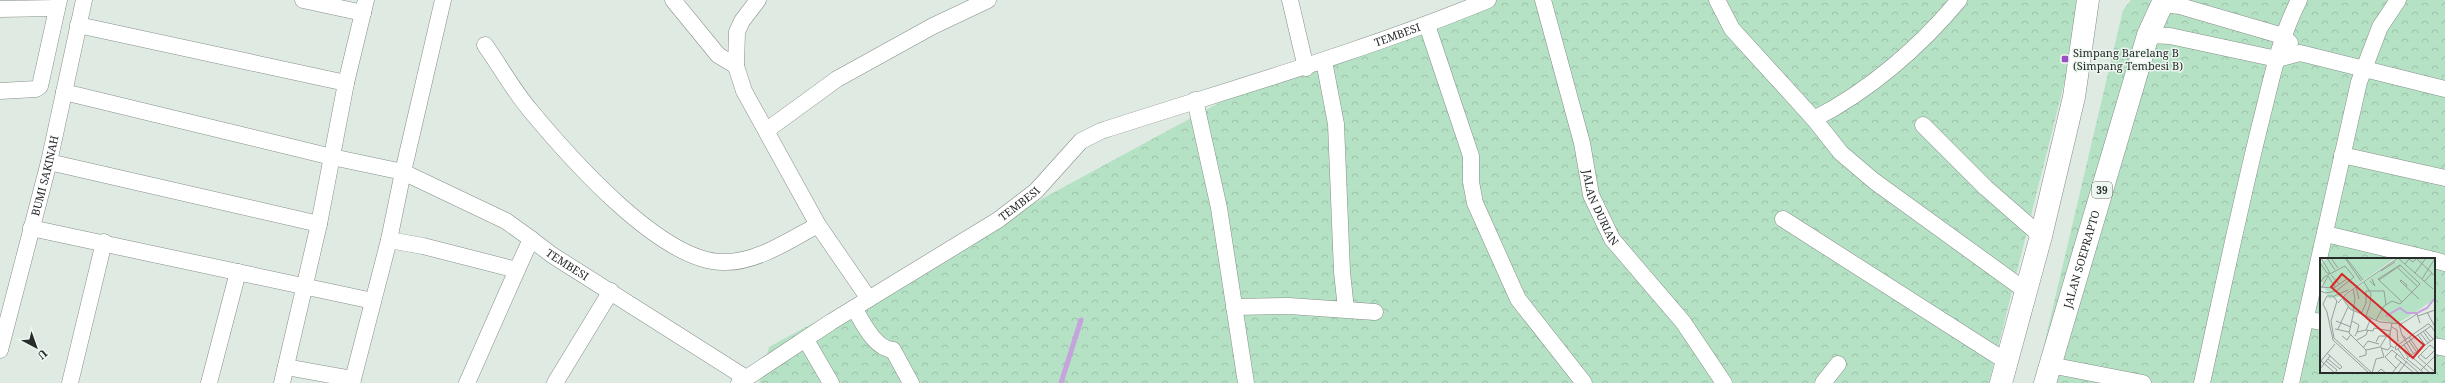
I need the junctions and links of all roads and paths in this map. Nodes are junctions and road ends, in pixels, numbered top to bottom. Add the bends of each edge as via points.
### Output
1 (84, 0) edge
2 (303, 0) edge
3 (443, 0) edge
4 (673, 0) edge
5 (758, 0) edge
6 (988, 0) edge
7 (1290, 0) edge
8 (1488, 0) edge
9 (1543, 0) edge
10 (1717, 0) edge
11 (1959, 0) edge
12 (2088, 0) edge
13 (2299, 0) edge
14 (2398, 0) edge
15 (2163, 2) edge
16 (58, 4) edge
17 (364, 7) edge
18 (0, 8) edge
19 (78, 25) junction
20 (1427, 25) junction
21 (2148, 36) junction
22 (2283, 36) junction
23 (485, 45) dead end
24 (2300, 53) junction
25 (2277, 59) junction
26 (1324, 61) junction
27 (736, 66) junction
28 (1306, 68) junction
29 (2363, 68) junction
30 (346, 84) junction
31 (2445, 89) edge
32 (0, 90) edge
33 (64, 92) junction
34 (1195, 100) junction
35 (1814, 119) junction
36 (1923, 125) dead end
37 (766, 130) junction
38 (2342, 155) junction
39 (332, 157) junction
40 (49, 162) junction
41 (403, 172) junction
42 (2445, 178) edge
43 (1783, 219) dead end
44 (319, 224) junction
45 (818, 225) junction
46 (31, 228) junction
47 (2326, 234) junction
48 (2041, 236) junction
49 (531, 239) junction
50 (395, 241) junction
51 (104, 242) junction
52 (2320, 258) edge
53 (2320, 258) edge
54 (2426, 258) edge
55 (2435, 260) edge
56 (2445, 263) edge
57 (517, 270) junction
58 (238, 272) junction
59 (304, 286) junction
60 (611, 291) junction
61 (2026, 291) junction
62 (869, 299) junction
63 (373, 301) junction
64 (1234, 307) junction
65 (854, 308) junction
66 (1346, 309) junction
67 (1375, 312) dead end
68 (2305, 319) junction
69 (2320, 322) edge
70 (806, 340) junction
71 (2435, 346) edge
72 (2445, 348) edge
73 (0, 350) edge
74 (2007, 362) junction
75 (1838, 364) dead end
76 (286, 367) junction
77 (2048, 374) edge
78 (742, 380) edge
79 (353, 381) edge
80 (70, 383) edge
81 (209, 383) edge
82 (282, 383) edge
83 (467, 383) edge
84 (555, 383) edge
85 (831, 383) edge
86 (911, 383) edge
87 (1246, 383) edge
88 (1584, 383) edge
89 (1724, 383) edge
90 (1823, 383) edge
91 (2002, 383) edge
92 (2143, 383) edge
93 (2202, 383) edge
94 (2291, 383) edge

1 - 19 street, BUMI SAKINAH
2 - 17 street
3 - 41 street
4 - 27 street via 718,56
5 - 27 street via 737,32
6 - 37 street via 933,26 837,79
7 - 28 street
8 - 20 street, TEMBESI
9 - 89 street, JALAN DURIAN via 1582,142 1591,195 1612,239 1683,322
10 - 35 street via 1732,29
11 - 35 street via 1923,39 1882,74 1848,99
12 - 48 highway via 2074,97
13 - 22 street
14 - 29 street via 2380,27
15 - 21 highway, JALAN SOEPRAPTO / 39
15 - 22 street
16 - 18 street
16 - 32 street via 39,88
17 - 30 street
19 - 30 street
19 - 33 street, BUMI SAKINAH
20 - 26 street, TEMBESI
20 - 88 street via 1471,156 1474,203 1518,299
21 - 25 street via 2170,36
21 - 77 highway, JALAN SOEPRAPTO / 39
22 - 24 street
22 - 25 street
23 - 45 street via 529,109 614,201 677,249 704,261 744,261
24 - 25 street
24 - 29 street
25 - 93 street via 2251,162
26 - 28 street, TEMBESI
26 - 66 street via 1336,124
27 - 37 street via 744,90
28 - 34 street, TEMBESI
29 - 31 street
29 - 38 street
30 - 39 street
33 - 39 street, TEMBESI
33 - 40 street, BUMI SAKINAH
34 - 62 street, TEMBESI via 1101,131 1082,141 1036,191 1019,205
34 - 64 street via 1218,208
35 - 61 street via 1841,153 1874,181
36 - 48 street via 1986,188
37 - 45 street
38 - 42 street
38 - 47 street
39 - 41 street, TEMBESI
39 - 44 street
40 - 44 street
40 - 46 street, BUMI SAKINAH
41 - 49 street, TEMBESI via 506,221
41 - 50 street
43 - 74 street
44 - 59 street
45 - 62 street
46 - 51 street
46 - 73 street, BUMI SAKINAH
47 - 53 street
47 - 54 street
48 - 61 highway
49 - 57 street
49 - 60 street, TEMBESI
50 - 57 street
50 - 63 street
51 - 58 street
51 - 80 street
52 - 68 street
55 - 56 street
57 - 83 street
58 - 59 street
58 - 81 street
59 - 63 street
59 - 76 street
60 - 78 street, TEMBESI
60 - 84 street
61 - 74 highway
62 - 65 street, TEMBESI
63 - 79 street
64 - 66 street
64 - 87 street
65 - 70 street, TEMBESI
65 - 86 street via 878,343 898,354
66 - 67 street
68 - 69 street
68 - 94 street
70 - 78 street, TEMBESI
70 - 85 street
71 - 72 street
74 - 91 highway
75 - 90 street
76 - 79 street
76 - 82 street
77 - 92 street

